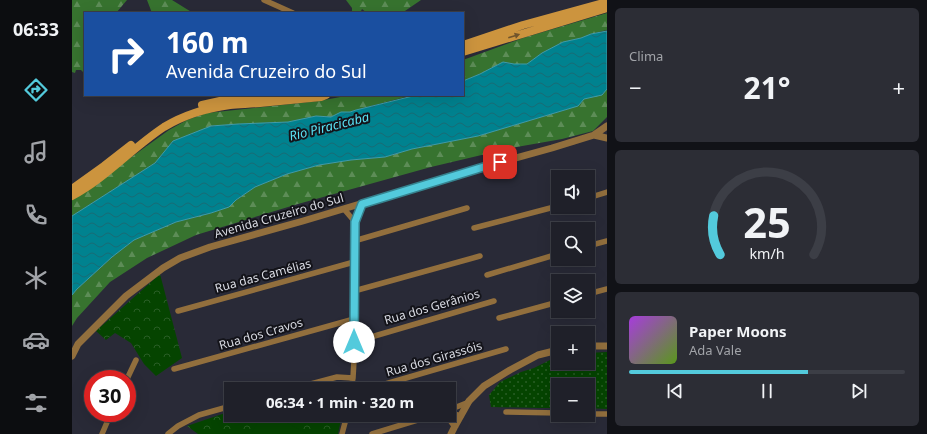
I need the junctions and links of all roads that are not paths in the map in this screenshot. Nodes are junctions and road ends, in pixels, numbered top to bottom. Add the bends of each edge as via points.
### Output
1 (264, 0) edge
2 (607, 2) edge
3 (607, 8) edge
4 (291, 12) edge
5 (464, 44) edge
6 (464, 52) edge
7 (264, 96) edge
8 (324, 96) edge
9 (607, 126) edge
10 (594, 135) junction
11 (607, 138) edge
12 (72, 189) edge
13 (607, 192) edge
14 (72, 196) edge
15 (595, 196) edge
16 (362, 204) junction
17 (467, 208) dead end
18 (551, 208) edge
19 (344, 209) junction
20 (355, 222) junction
21 (474, 228) dead end
22 (607, 240) edge
23 (354, 241) junction
24 (595, 244) edge
25 (480, 256) dead end
26 (551, 256) edge
27 (354, 262) junction
28 (487, 274) dead end
29 (607, 289) edge
30 (354, 291) junction
31 (595, 292) edge
32 (494, 301) dead end
33 (551, 304) edge
34 (178, 311) dead end
35 (499, 318) dead end
36 (354, 319) junction
37 (354, 342) junction
38 (595, 346) edge
39 (607, 346) edge
40 (506, 349) dead end
41 (551, 352) edge
42 (72, 356) edge
43 (136, 360) dead end
44 (174, 369) dead end
45 (131, 370) edge
46 (353, 378) junction
47 (318, 382) edge
48 (352, 382) edge
49 (392, 382) edge
50 (469, 401) junction
51 (224, 408) edge
52 (456, 408) edge
53 (506, 412) dead end
54 (551, 413) edge
55 (456, 414) edge
56 (595, 414) edge
57 (607, 414) edge
58 (461, 416) junction
59 (107, 422) edge
60 (345, 422) edge
61 (411, 422) edge
62 (453, 422) edge
63 (455, 426) junction
64 (102, 434) edge
65 (168, 434) edge
66 (342, 434) edge
67 (372, 434) edge
68 (451, 434) edge

1 - 4 street
2 - 5 main road
6 -> 3 main road
7 - 12 main road via 229,99 182,112 162,122
8 - 14 main road via 231,105 205,109 184,117 166,126
9 - 10 street, Avenida Cruzeiro do Sul
10 - 11 street, Avenida Cruzeiro do Sul
10 - 16 street, Avenida Cruzeiro do Sul
13 - 15 street
16 - 19 street, Avenida Cruzeiro do Sul
16 - 20 street
17 - 23 street
18 - 21 street
19 - 20 street
19 - 42 street, Avenida Cruzeiro do Sul via 210,246 180,258 126,296 78,344
20 - 23 street
22 - 24 street
23 - 27 street
25 - 30 street
26 - 28 street
27 - 30 street
27 - 34 street, Rua das Camélias
29 - 31 street
30 - 36 street
32 - 37 street, Rua dos Gerânios
33 - 35 street
36 - 37 street
36 - 44 street, Rua dos Cravos
37 - 46 street
38 - 39 street
40 - 49 street, Rua dos Girassóis
41 - 50 street via 538,355 510,370 484,386
43 - 45 street
46 - 47 street via 337,377
46 - 48 street
50 - 52 street
50 - 58 street
51 - 65 street via 199,415
53 - 54 street
55 - 58 street
56 - 57 street
58 - 63 street
59 - 64 street
60 - 66 street
61 - 67 street
62 - 63 street
63 - 68 street

